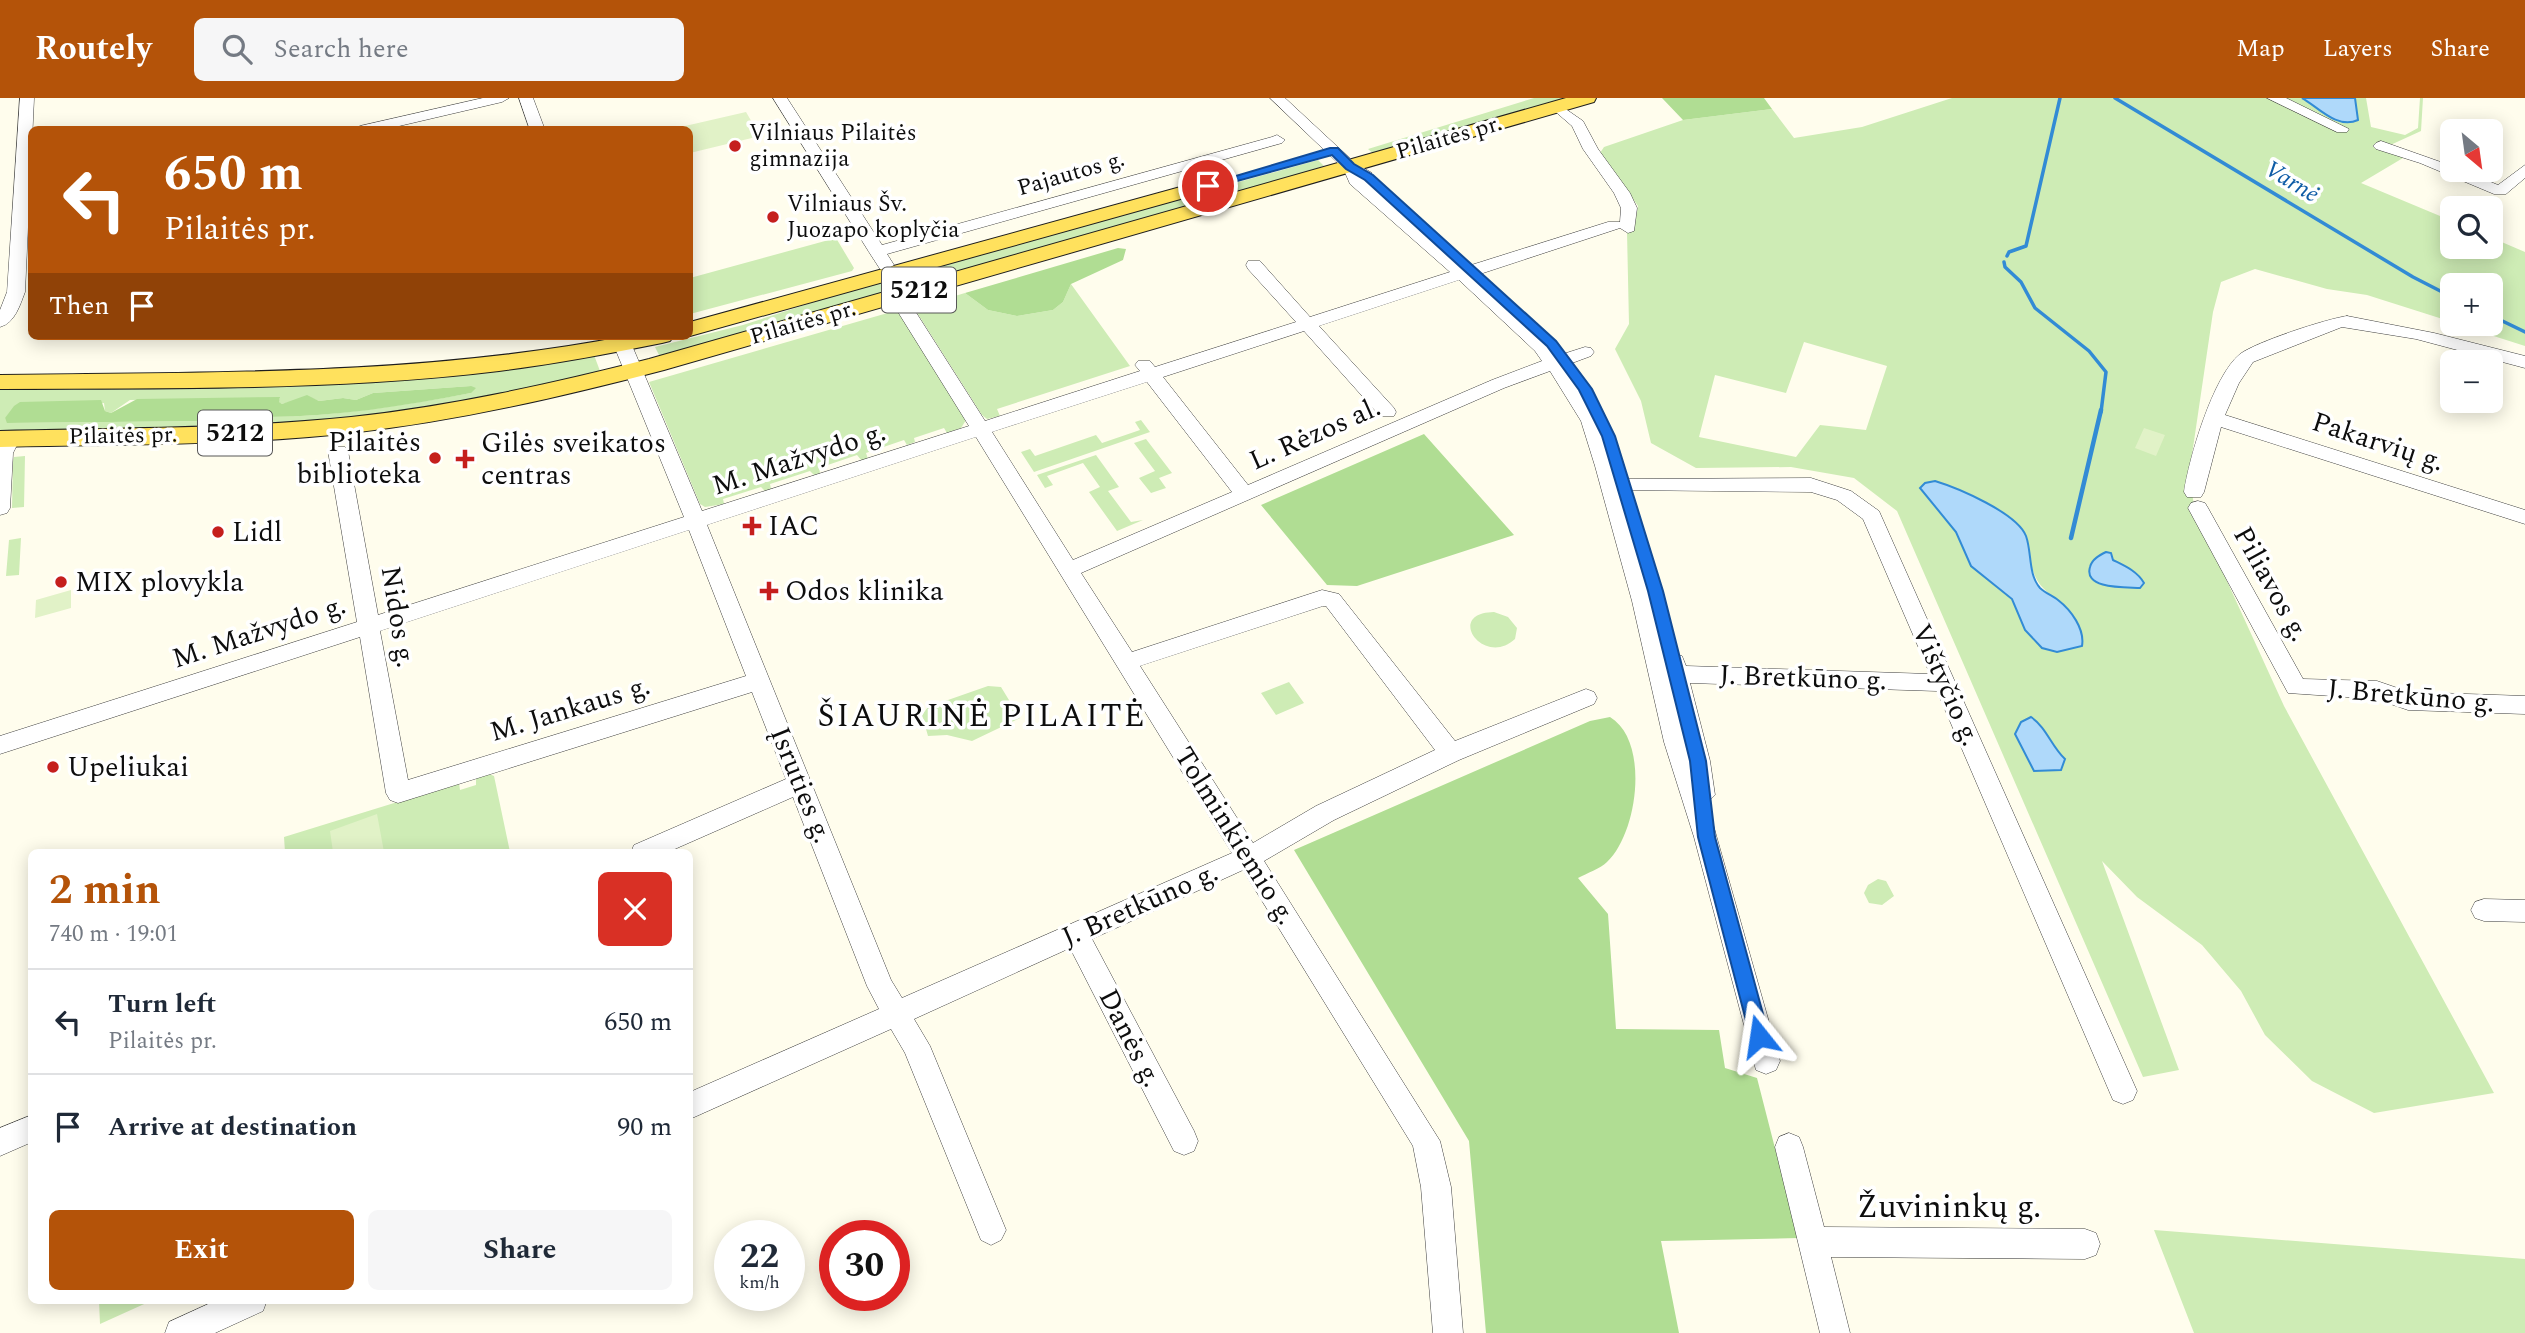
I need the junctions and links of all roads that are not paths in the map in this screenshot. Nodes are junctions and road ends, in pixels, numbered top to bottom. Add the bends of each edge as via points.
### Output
1 (27, 98) edge
2 (502, 98) edge
3 (526, 98) edge
4 (780, 98) edge
5 (1277, 98) edge
6 (1520, 98) edge
7 (1587, 98) edge
8 (2274, 98) edge
9 (1557, 107) junction
10 (378, 126) edge
11 (536, 126) edge
12 (2342, 129) dead end
13 (1277, 140) dead end
14 (2381, 146) dead end
15 (1334, 151) junction
16 (1350, 166) junction
17 (2525, 170) edge
18 (25, 203) edge
19 (0, 205) edge
20 (0, 213) edge
21 (877, 252) junction
22 (1254, 265) dead end
23 (1468, 273) junction
24 (894, 285) junction
25 (0, 321) edge
26 (1308, 324) junction
27 (693, 328) edge
28 (621, 340) edge
29 (1585, 352) dead end
30 (1559, 360) junction
31 (2525, 362) edge
32 (1147, 368) junction
33 (634, 370) junction
34 (0, 382) edge
35 (1387, 411) dead end
36 (2214, 418) junction
37 (980, 430) junction
38 (5, 439) edge
39 (338, 451) dead end
40 (1623, 484) junction
41 (1245, 495) junction
42 (0, 508) edge
43 (2525, 517) edge
44 (696, 522) junction
45 (1069, 570) junction
46 (369, 626) junction
47 (1126, 662) junction
48 (1669, 674) junction
49 (759, 681) junction
50 (1945, 683) junction
51 (2296, 687) joint
52 (1586, 698) dead end
53 (2525, 705) edge
54 (0, 745) edge
55 (1451, 753) junction
56 (800, 783) junction
57 (398, 793) joint
58 (650, 849) edge
59 (1248, 857) junction
60 (2484, 910) dead end
61 (2525, 911) edge
62 (1076, 934) junction
63 (897, 1013) junction
64 (1766, 1061) dead end
65 (2123, 1091) dead end
66 (693, 1105) edge
67 (28, 1130) edge
68 (1184, 1141) dead end
69 (0, 1142) edge
70 (1789, 1147) dead end
71 (991, 1230) dead end
72 (1813, 1242) junction
73 (2085, 1244) dead end
74 (243, 1304) edge
75 (180, 1333) edge
76 (1448, 1333) edge
77 (1835, 1333) edge

1 - 18 street
2 - 10 street
3 - 11 street
4 - 21 street, Tolminkiemio g.
5 - 15 street
6 - 15 main road, Pilaitės pr. / 5212
7 - 9 main road, Pilaitės pr. / 5212
8 - 12 street
9 - 16 main road, Pilaitės pr. / 5212
9 - 23 street, M. Mažvydo g. via 1578,124 1622,193 1629,208 1621,227
13 - 21 street, Pajautos g.
14 - 17 street via 2500,191
15 - 16 street
15 - 24 main road, Pilaitės pr. / 5212
16 - 23 street via 1356,181
16 - 24 main road, Pilaitės pr. / 5212
18 - 19 street
18 - 20 street
18 - 25 street via 16,292
21 - 24 street, Tolminkiemio g.
22 - 26 street
23 - 26 street, M. Mažvydo g.
23 - 30 street
24 - 27 main road, Pilaitės pr. / 5212
24 - 33 main road, Pilaitės pr. / 5212
24 - 37 street, Tolminkiemio g.
26 - 32 street, M. Mažvydo g.
26 - 35 street
28 - 33 street, Įsruties g.
28 - 34 main road, Pilaitės pr. / 5212 via 484,366 378,375
29 - 30 street, L. Rėzos al.
30 - 40 street via 1602,420
30 - 41 street, L. Rėzos al.
30 - 48 street via 1595,433
31 - 36 street, Piliavos g. via 2415,333 2342,322 2247,358
32 - 37 street, M. Mažvydo g.
32 - 41 street
33 - 38 main road, Pilaitės pr. / 5212 via 481,406 349,425 243,433
33 - 44 street, Įsruties g.
36 - 43 street, Pakarvių g.
36 - 51 street, Piliavos g. via 2195,481 2196,500
37 - 44 street, M. Mažvydo g.
37 - 45 street, Tolminkiemio g.
38 - 42 street
39 - 46 street, Nidos g.
40 - 48 street via 1656,591
40 - 50 street, Vištyčio g. via 1811,485 1851,498 1878,525
41 - 45 street, L. Rėzos al.
44 - 46 street, M. Mažvydo g.
44 - 49 street, Įsruties g.
45 - 47 street, Tolminkiemio g.
46 - 54 street, M. Mažvydo g.
46 - 57 street, Nidos g.
47 - 55 street via 1322,598 1336,601
47 - 59 street, Tolminkiemio g.
48 - 50 street, J. Bretkūno g.
48 - 64 street via 1676,742
49 - 56 street, Įsruties g.
49 - 57 street, M. Jankaus g.
50 - 65 street, Vištyčio g.
51 - 53 street, J. Bretkūno g. via 2377,690 2408,701
52 - 55 street, J. Bretkūno g.
55 - 59 street, J. Bretkūno g. via 1325,813
56 - 58 street
56 - 63 street, Įsruties g. via 880,986
59 - 62 street, J. Bretkūno g.
59 - 76 street, Tolminkiemio g. via 1426,1141 1436,1187
60 - 61 street
62 - 63 street, J. Bretkūno g.
62 - 68 street, Danės g.
63 - 66 street, J. Bretkūno g.
63 - 71 street, Įsruties g. via 917,1049
67 - 69 street
70 - 72 street
72 - 73 street, Žuvininkų g.
72 - 77 street
74 - 75 street

